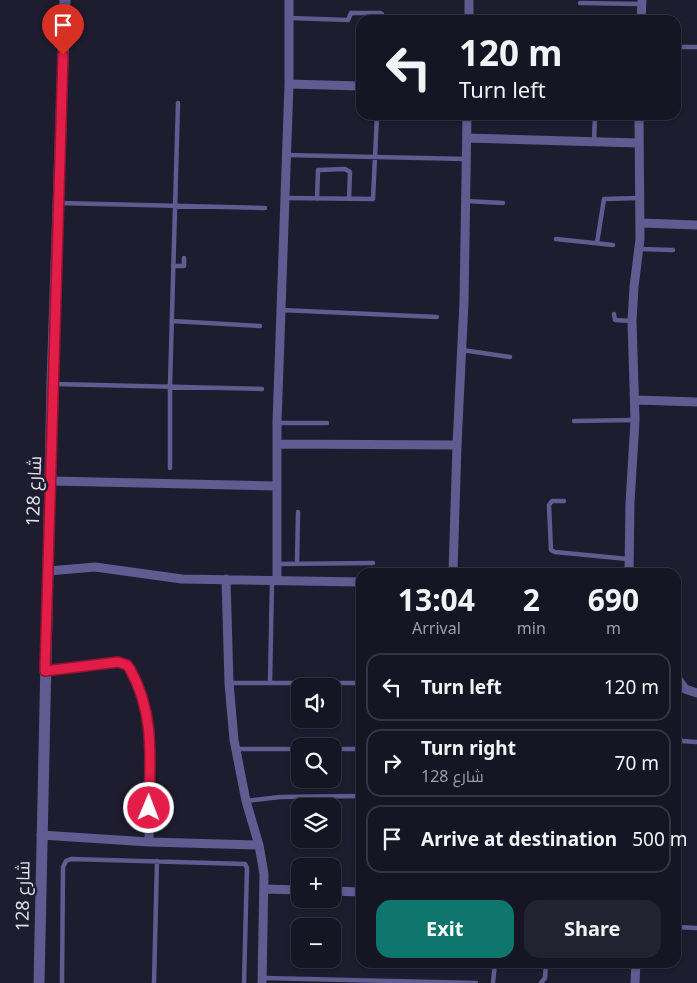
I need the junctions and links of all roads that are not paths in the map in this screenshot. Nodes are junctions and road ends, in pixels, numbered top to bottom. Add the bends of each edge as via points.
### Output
1 (65, 0) edge
2 (289, 0) edge
3 (469, 0) edge
4 (642, 2) edge
5 (580, 3) dead end
6 (381, 15) edge
7 (469, 15) edge
8 (641, 15) edge
9 (289, 18) junction
10 (697, 47) edge
11 (681, 48) edge
12 (289, 84) junction
13 (356, 86) edge
14 (178, 103) dead end
15 (377, 120) edge
16 (467, 120) edge
17 (594, 120) edge
18 (639, 120) edge
19 (467, 138) junction
20 (594, 142) junction
21 (638, 143) junction
22 (286, 155) junction
23 (375, 157) junction
24 (466, 159) junction
25 (285, 198) junction
26 (317, 198) junction
27 (638, 198) junction
28 (349, 200) junction
29 (466, 201) junction
30 (58, 203) junction
31 (503, 203) dead end
32 (175, 206) junction
33 (265, 208) dead end
34 (640, 223) junction
35 (697, 224) edge
36 (556, 239) dead end
37 (597, 243) junction
38 (613, 245) dead end
39 (640, 249) junction
40 (673, 250) dead end
41 (184, 258) dead end
42 (173, 266) junction
43 (280, 310) junction
44 (614, 314) dead end
45 (437, 317) dead end
46 (172, 321) junction
47 (632, 321) junction
48 (260, 326) dead end
49 (462, 350) junction
50 (510, 357) dead end
51 (52, 384) junction
52 (170, 385) junction
53 (262, 389) dead end
54 (636, 400) junction
55 (697, 402) edge
56 (635, 420) junction
57 (574, 421) dead end
58 (277, 422) junction
59 (327, 422) dead end
60 (277, 444) junction
61 (456, 445) junction
62 (170, 468) dead end
63 (51, 482) junction
64 (277, 486) junction
65 (564, 501) dead end
66 (298, 512) dead end
67 (628, 559) junction
68 (373, 563) dead end
69 (277, 564) junction
70 (296, 564) junction
71 (453, 568) edge
72 (629, 568) edge
73 (48, 570) junction
74 (226, 579) junction
75 (274, 580) junction
76 (356, 582) edge
77 (45, 671) junction
78 (229, 683) junction
79 (270, 683) junction
80 (356, 683) edge
81 (681, 685) edge
82 (697, 692) edge
83 (681, 740) edge
84 (697, 742) edge
85 (236, 749) junction
86 (291, 749) edge
87 (341, 749) edge
88 (356, 749) edge
89 (356, 796) edge
90 (246, 801) junction
91 (41, 834) junction
92 (149, 842) junction
93 (259, 844) junction
94 (157, 861) junction
95 (265, 889) junction
96 (291, 890) edge
97 (341, 891) edge
98 (356, 892) edge
99 (681, 927) edge
100 (697, 928) edge
101 (494, 968) edge
102 (546, 968) edge
103 (636, 968) edge
104 (263, 980) edge
105 (38, 983) edge
106 (62, 983) edge
107 (154, 983) edge
108 (244, 983) edge
109 (476, 983) edge
110 (493, 983) edge
111 (541, 983) edge
112 (635, 983) edge

1 - 30 street, شارع 128
2 - 9 street
3 - 7 street
4 - 5 lane
4 - 8 street
6 - 9 lane via 351,13 348,20
9 - 12 street
10 - 11 lane
12 - 13 street
12 - 22 street
14 - 32 lane
15 - 23 lane
16 - 19 street
17 - 20 lane
18 - 21 street
19 - 20 street
19 - 24 street
20 - 21 street
21 - 27 street
22 - 23 lane
22 - 25 street
23 - 24 lane
23 - 28 lane via 374,197 371,200
24 - 29 street
25 - 26 lane
25 - 43 street
26 - 28 lane
26 - 28 lane via 318,170 345,169 350,172
27 - 34 street
27 - 37 lane via 604,199
29 - 31 lane
29 - 49 street
30 - 32 lane
30 - 51 street, شارع 128
32 - 33 lane
32 - 42 lane
34 - 35 street
34 - 39 street
36 - 37 lane
37 - 38 lane
39 - 40 lane
39 - 47 street
41 - 42 lane via 184,266
42 - 46 lane
43 - 45 lane
43 - 58 street
44 - 47 lane via 615,320
46 - 48 lane
46 - 52 lane
47 - 54 street
49 - 50 lane
49 - 61 street
51 - 52 lane
51 - 63 street, شارع 128
52 - 53 lane
52 - 62 lane
54 - 55 street
54 - 56 street
56 - 57 lane
56 - 67 street
58 - 59 lane
58 - 60 street
60 - 61 street
60 - 64 street
61 - 71 street
63 - 64 street
63 - 73 street, شارع 128
64 - 69 street
65 - 67 lane via 552,501 549,505 550,550
66 - 70 lane
67 - 72 street
68 - 70 lane
69 - 70 lane
69 - 75 street
73 - 74 street via 94,567 182,580
73 - 77 street, شارع 128
74 - 75 street
74 - 78 street
75 - 76 street
75 - 79 lane
77 - 91 street, شارع 128
77 - 92 street via 118,662 130,669 143,696 149,725
78 - 79 lane
78 - 85 street
79 - 80 lane
81 - 82 street
83 - 84 lane
85 - 86 lane
85 - 90 street
87 - 88 lane
89 - 90 lane
90 - 93 street
91 - 92 street
91 - 105 street, شارع 128
92 - 93 street
93 - 95 street
94 - 106 lane via 66,861 63,867
94 - 107 lane
94 - 108 lane via 243,863 246,866
95 - 96 street
95 - 104 street
97 - 98 street
99 - 100 lane
101 - 110 lane
102 - 111 lane
103 - 112 street
104 - 109 lane

